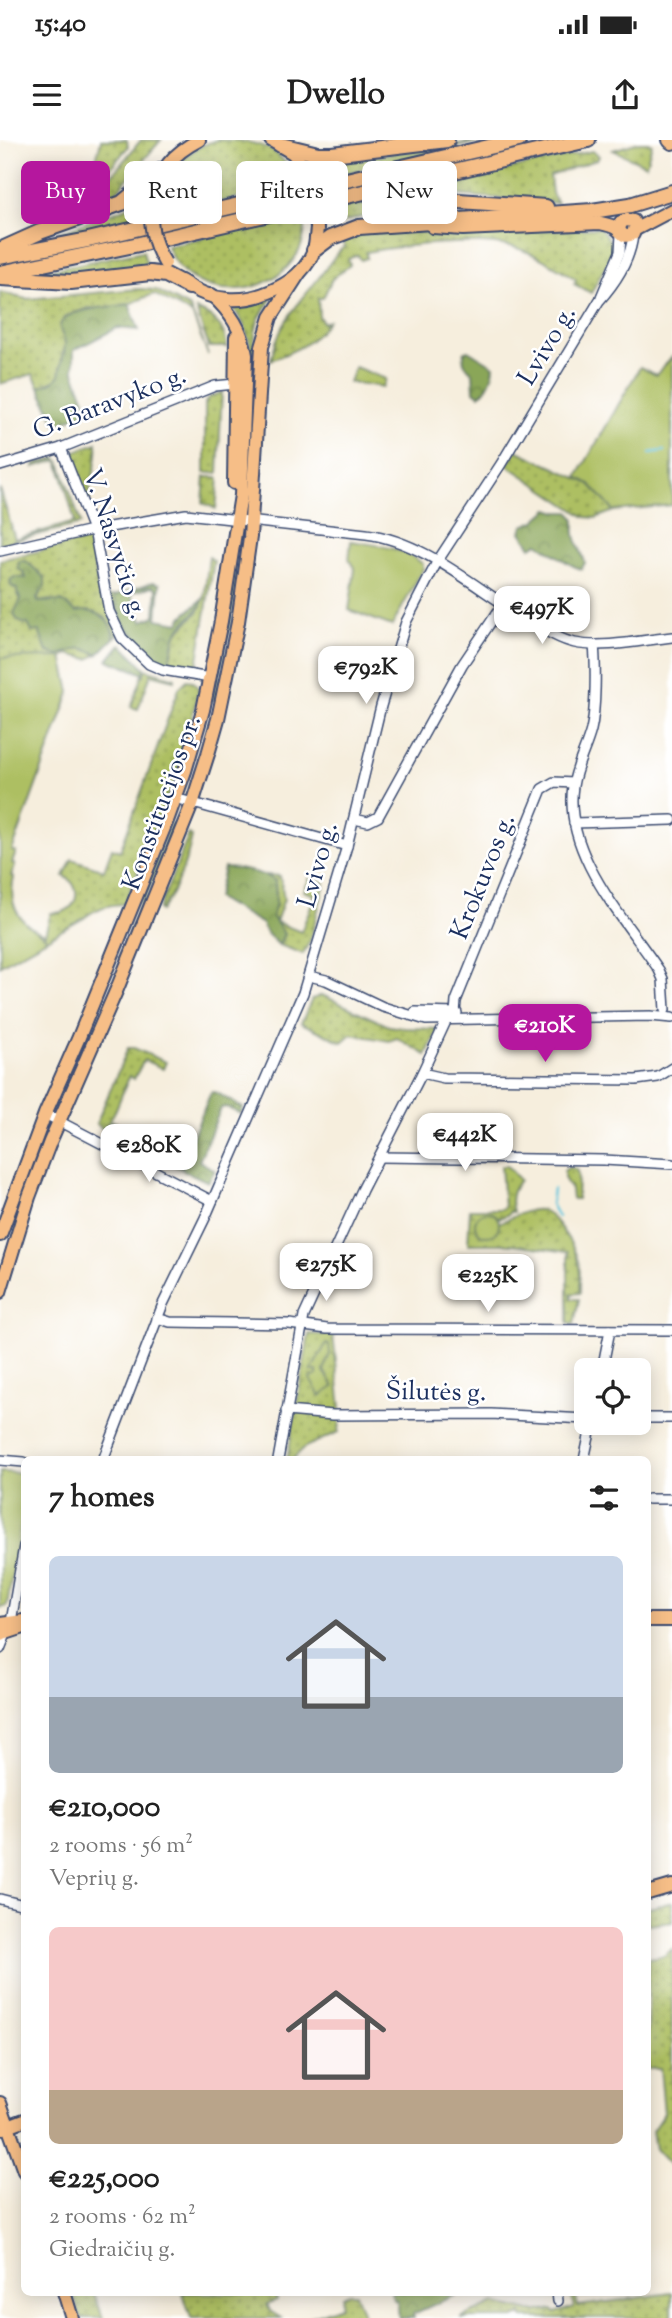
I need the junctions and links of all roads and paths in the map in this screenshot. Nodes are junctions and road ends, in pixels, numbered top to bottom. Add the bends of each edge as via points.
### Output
1 (183, 140) edge
2 (199, 140) edge
3 (447, 140) edge
4 (519, 140) edge
5 (565, 140) edge
6 (589, 140) edge
7 (276, 142) edge
8 (535, 152) junction
9 (175, 157) junction
10 (171, 161) edge
11 (672, 191) edge
12 (348, 195) edge
13 (348, 198) edge
14 (124, 201) edge
15 (587, 211) junction
16 (668, 211) edge
17 (236, 221) edge
18 (150, 224) edge
19 (408, 225) junction
20 (628, 230) junction
21 (0, 250) edge
22 (314, 250) junction
23 (0, 257) edge
24 (0, 272) edge
25 (300, 272) junction
26 (0, 278) edge
27 (189, 286) junction
28 (212, 295) junction
29 (232, 316) junction
30 (235, 384) junction
31 (61, 448) junction
32 (0, 466) edge
33 (237, 519) junction
34 (251, 522) junction
35 (92, 530) junction
36 (0, 551) edge
37 (438, 562) junction
38 (503, 604) junction
39 (672, 637) edge
40 (594, 645) junction
41 (210, 678) junction
42 (573, 783) junction
43 (176, 798) junction
44 (192, 804) junction
45 (354, 819) junction
46 (672, 820) edge
47 (574, 823) junction
48 (347, 846) junction
49 (309, 976) junction
50 (670, 1013) edge
51 (451, 1016) junction
52 (672, 1068) edge
53 (422, 1073) junction
54 (45, 1114) junction
55 (60, 1121) junction
56 (379, 1157) junction
57 (672, 1164) edge
58 (212, 1200) junction
59 (0, 1235) edge
60 (0, 1292) edge
61 (157, 1318) junction
62 (301, 1326) junction
63 (610, 1330) junction
64 (672, 1330) edge
65 (605, 1358) edge
66 (286, 1411) junction
67 (574, 1418) edge
68 (651, 1418) edge
69 (672, 1418) edge
70 (589, 1435) edge
71 (105, 1456) edge
72 (279, 1456) edge
73 (585, 1456) edge
74 (0, 1460) edge
75 (21, 1462) edge
76 (651, 1499) edge
77 (672, 1499) edge
78 (21, 1558) edge
79 (651, 1620) edge
80 (672, 1620) edge
81 (21, 1622) edge
82 (4, 1629) edge
83 (0, 1649) edge
84 (672, 1886) edge
85 (651, 1892) edge
86 (0, 1899) edge
87 (21, 1904) edge
88 (0, 2103) edge
89 (21, 2121) edge
90 (4, 2127) edge
91 (21, 2164) edge
92 (65, 2296) edge
93 (72, 2318) edge

1 - 9 main road
2 - 9 main road
3 - 7 highway via 332,154
4 - 23 highway
5 - 8 highway
6 - 8 highway
7 - 22 main road, bridge via 301,164 314,193
8 - 12 highway
9 - 10 main road
11 - 15 highway via 638,203
13 - 15 highway via 390,195
14 - 21 highway
15 - 19 highway
16 - 20 main road
17 - 24 highway
18 - 27 main road, bridge via 165,263
19 - 20 main road via 463,229 600,223
19 - 22 highway via 359,227
20 - 37 street, Lvivo g. via 632,244 612,287
22 - 25 main road, Konstitucijos pr.
25 - 28 main road via 253,297
25 - 34 main road, Konstitucijos pr. via 271,317 262,347
26 - 27 highway via 71,282 150,273
27 - 28 main road
28 - 29 main road, Konstitucijos pr.
29 - 30 main road, Konstitucijos pr. via 237,347
29 - 33 main road, Konstitucijos pr. via 246,355
30 - 31 street, G. Baravyko g. via 215,386
30 - 33 main road, Konstitucijos pr.
31 - 32 street, G. Baravyko g.
31 - 35 street, V. Nasvyčio g.
33 - 34 street
33 - 35 street via 186,514
33 - 41 main road, Konstitucijos pr.
34 - 37 street via 390,538
34 - 44 main road, Konstitucijos pr. via 227,681
35 - 36 street
35 - 41 street, V. Nasvyčio g. via 109,611 122,638 149,664
37 - 38 street
37 - 45 street, Lvivo g. via 399,638
38 - 40 street via 566,640
38 - 45 street via 462,665 378,817 368,822
39 - 40 street
40 - 42 street via 591,730
41 - 43 main road, Konstitucijos pr.
42 - 47 street
42 - 51 street, Krokuvos g. via 554,782 542,789
43 - 44 street
43 - 54 main road, Konstitucijos pr.
44 - 48 street
44 - 55 main road, Konstitucijos pr.
45 - 48 street, Lvivo g.
46 - 47 street
47 - 50 street via 595,875 659,970
48 - 49 street, Lvivo g.
49 - 51 street via 426,1020
49 - 58 street, Lvivo g.
50 - 51 street
51 - 53 street, Krokuvos g.
52 - 53 street via 658,1077 636,1080 444,1078
53 - 56 street, Krokuvos g.
54 - 55 street
54 - 59 main road, Konstitucijos pr.
55 - 58 street
55 - 60 main road, Konstitucijos pr. via 23,1215
56 - 57 street
56 - 62 street, Krokuvos g.
58 - 61 street, Lvivo g.
61 - 62 street
61 - 71 street, Lvivo g.
62 - 63 street
62 - 66 street, Krokuvos g.
63 - 64 street
63 - 65 street
66 - 67 street, Šilutės g.
66 - 72 street, Krokuvos g.
68 - 69 street
70 - 73 street
74 - 75 street
76 - 77 street
78 - 82 street
79 - 80 main road
81 - 82 main road
82 - 83 street
84 - 85 main road
86 - 87 street
88 - 90 main road
89 - 90 main road
90 - 91 main road
92 - 93 main road

